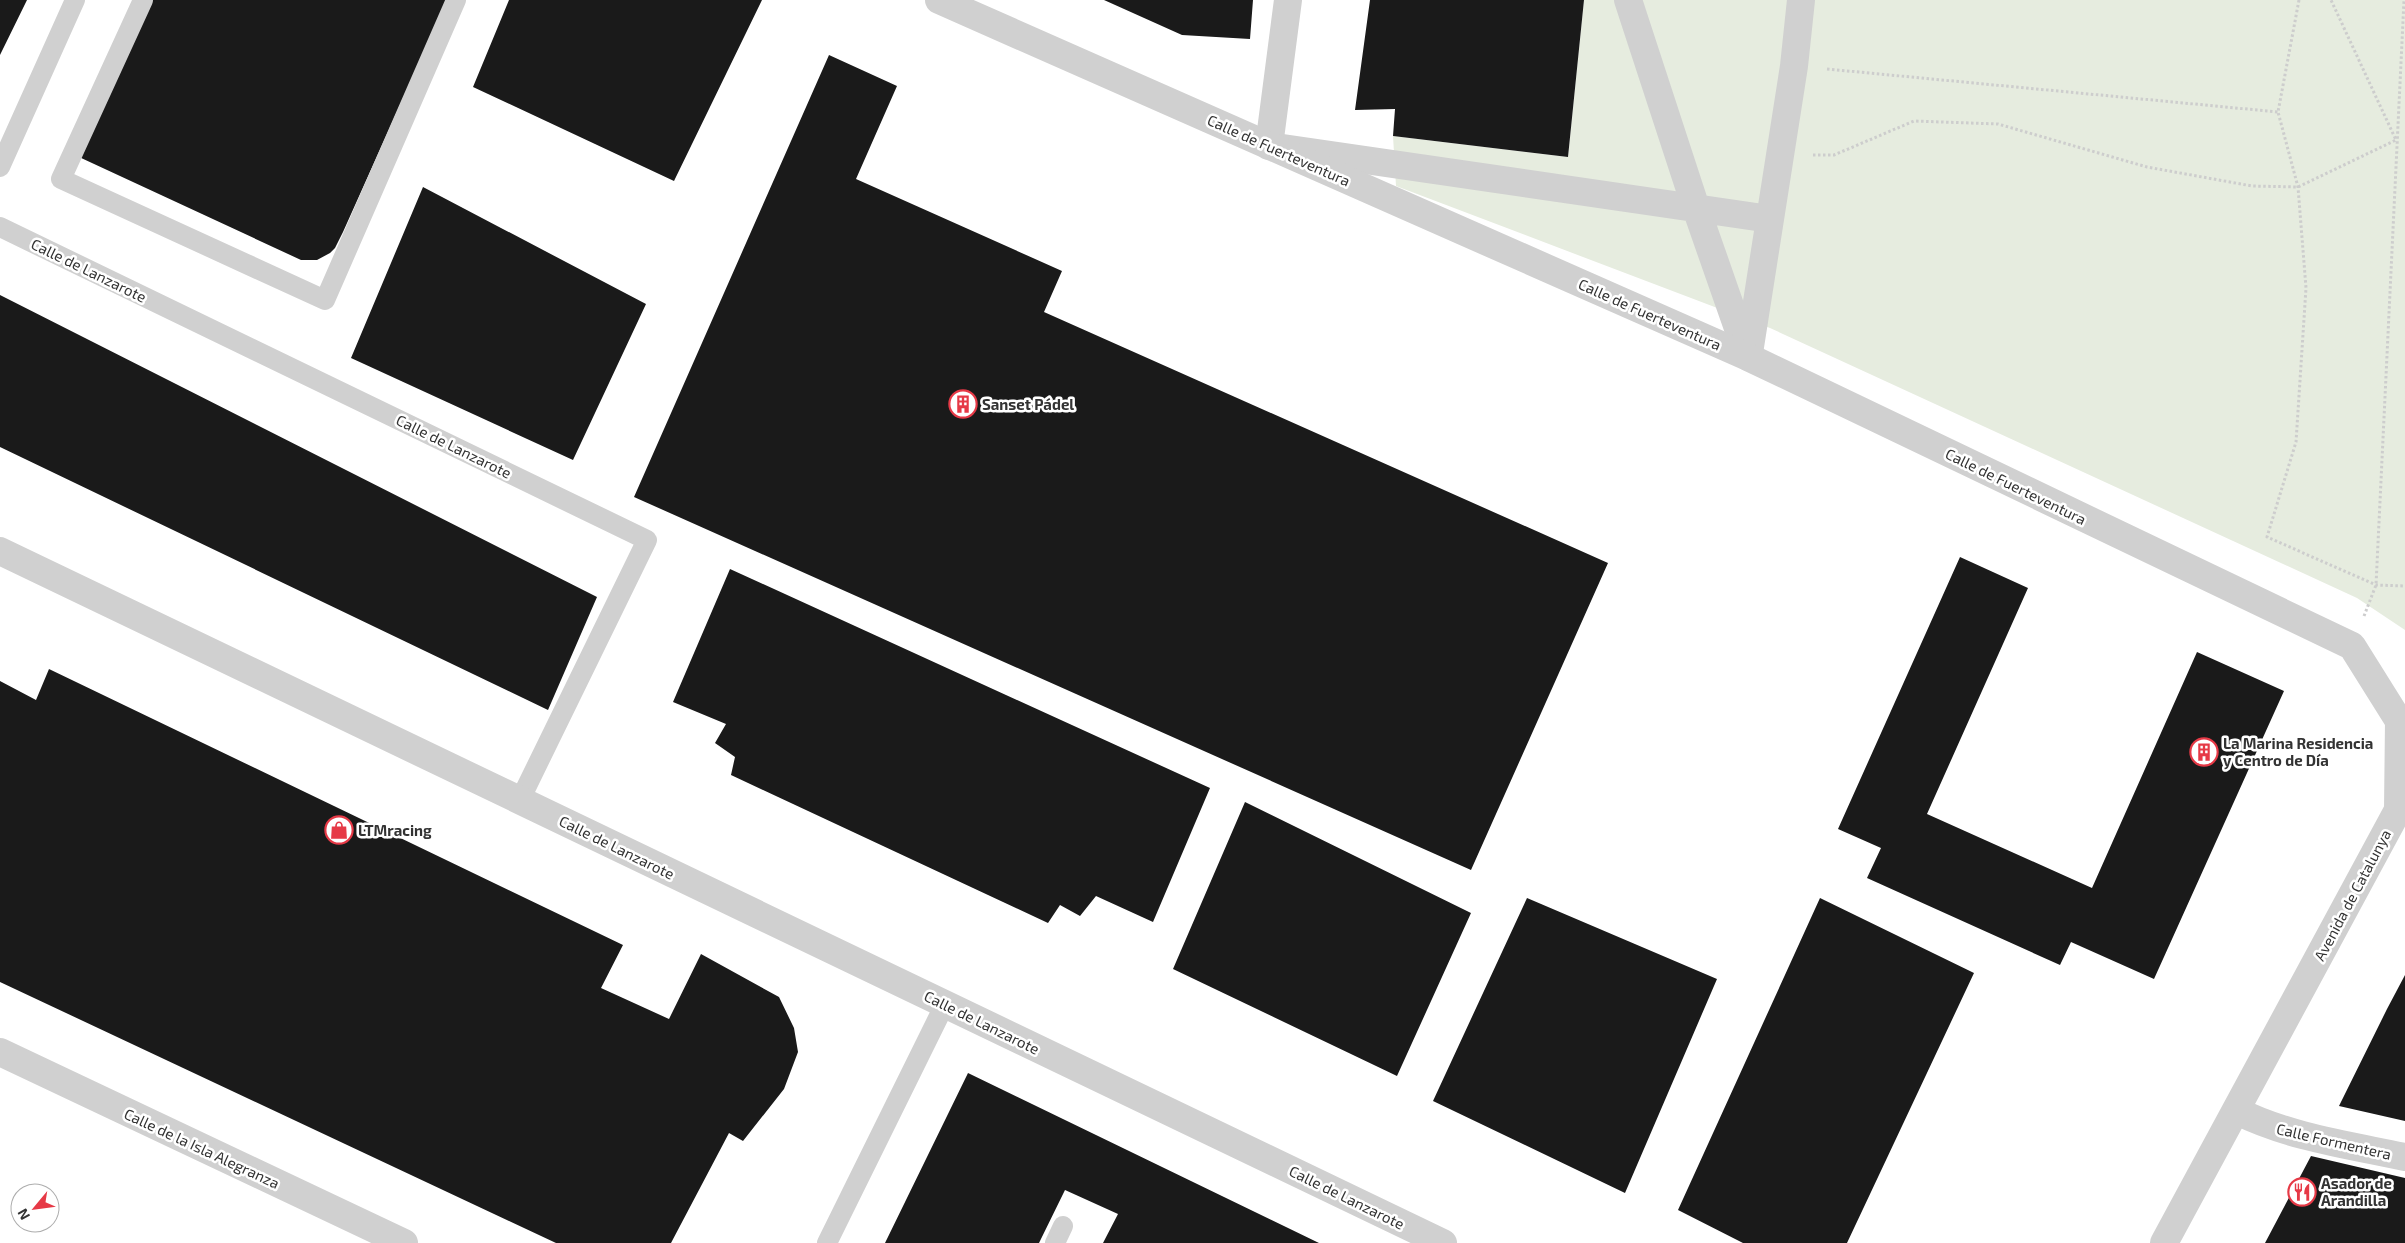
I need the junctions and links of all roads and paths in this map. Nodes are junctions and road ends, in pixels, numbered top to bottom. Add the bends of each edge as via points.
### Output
1 (75, 0) edge
2 (143, 0) edge
3 (456, 0) edge
4 (939, 0) edge
5 (1288, 0) edge
6 (1628, 0) edge
7 (1801, 0) edge
8 (2298, 0) edge
9 (2331, 0) edge
10 (2404, 0) edge
11 (1794, 66) junction
12 (2278, 112) junction
13 (2396, 140) junction
14 (1268, 146) junction
15 (1780, 156) junction
16 (0, 167) edge
17 (2298, 187) junction
18 (1696, 208) junction
19 (1770, 219) junction
20 (0, 227) edge
21 (1748, 357) junction
22 (0, 551) edge
23 (2376, 585) junction
24 (2405, 586) edge
25 (2352, 646) junction
26 (520, 800) junction
27 (945, 1004) junction
28 (0, 1052) edge
29 (2237, 1111) junction
30 (2405, 1157) edge
31 (404, 1243) edge
32 (827, 1243) edge
33 (1443, 1243) edge
34 (2164, 1243) edge

1 - 16 lane
2 - 3 lane via 61,179 325,300
4 - 14 street, Calle de Fuerteventura
5 - 14 street
6 - 18 street
7 - 11 street
8 - 12 path
9 - 13 path
10 - 13 path
11 - 12 path
11 - 15 street
12 - 17 path
13 - 17 path
13 - 23 path
14 - 18 street
14 - 21 street, Calle de Fuerteventura
15 - 17 path via 1834,154 1914,122 1998,124 2147,167 2252,186
15 - 19 street
17 - 23 path via 2306,288 2296,442 2267,536
18 - 19 street
18 - 21 street
19 - 21 street
20 - 26 lane, Calle de Lanzarote via 647,540
21 - 25 street, Calle de Fuerteventura
22 - 26 street, Calle de Lanzarote
23 - 24 path
23 - 25 path
25 - 29 street, Avenida de Catalunya via 2399,721 2398,810
26 - 27 street, Calle de Lanzarote
27 - 32 lane
27 - 33 street, Calle de Lanzarote
28 - 31 street, Calle de la Isla Alegranza
29 - 30 street, Calle Formentera via 2262,1123 2304,1136
29 - 34 street, Avenida de Catalunya

